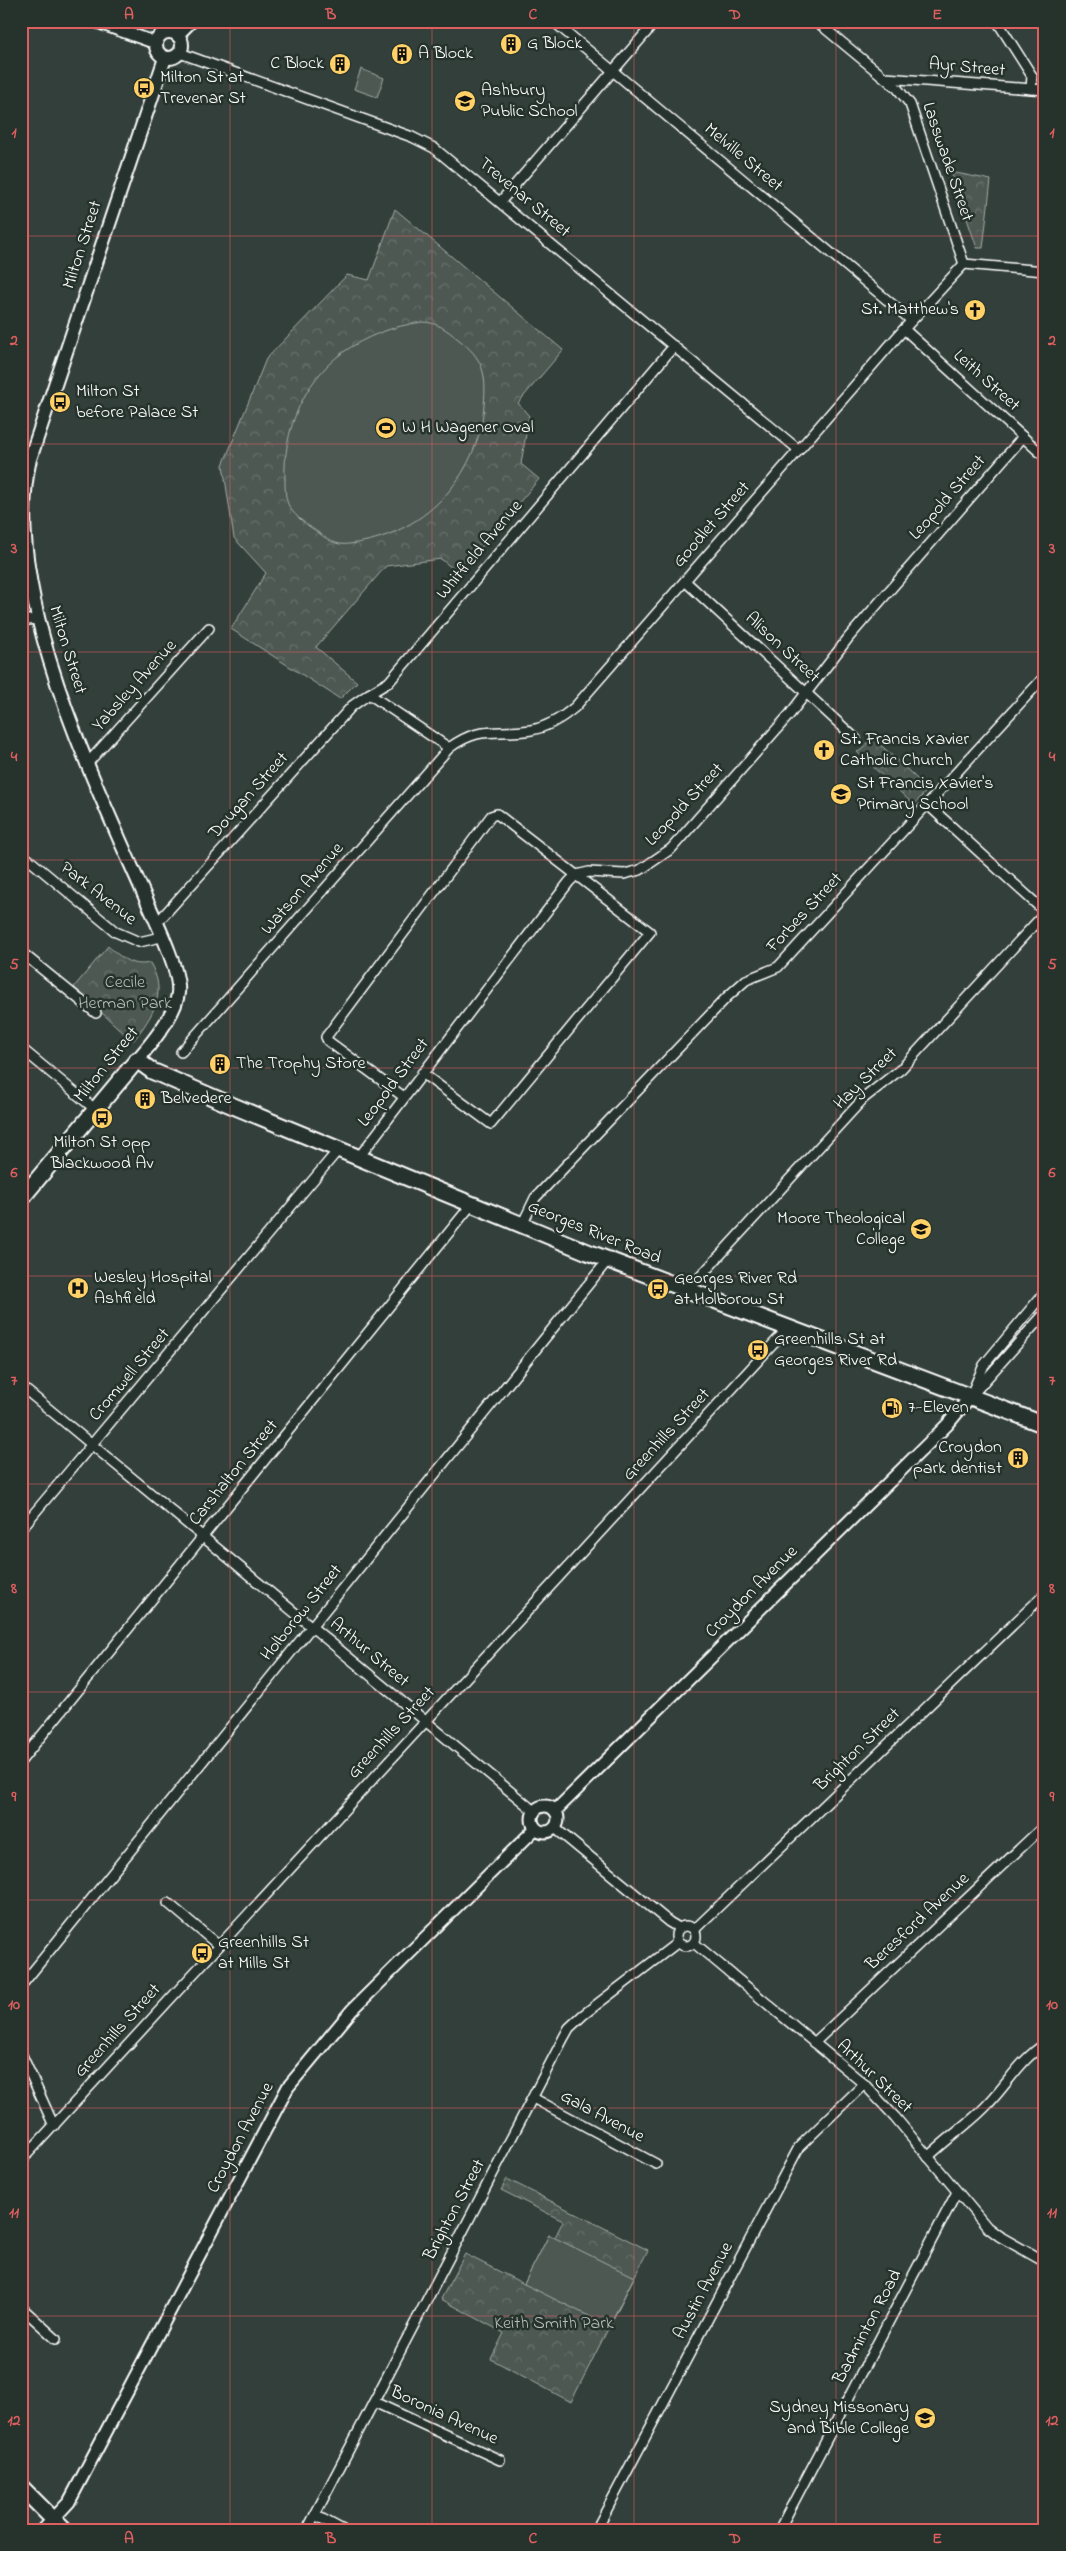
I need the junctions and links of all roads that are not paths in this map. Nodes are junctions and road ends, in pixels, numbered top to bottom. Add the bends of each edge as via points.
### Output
1 (94, 21) edge
2 (191, 21) edge
3 (553, 21) edge
4 (656, 21) edge
5 (816, 21) edge
6 (997, 21) edge
7 (177, 35) junction
8 (156, 43) junction
9 (180, 53) junction
10 (165, 58) junction
11 (613, 70) junction
12 (886, 78) junction
13 (1032, 89) junction
14 (1045, 90) edge
15 (501, 201) junction
16 (964, 264) junction
17 (1045, 271) edge
18 (911, 320) junction
19 (904, 328) junction
20 (674, 346) junction
21 (1023, 437) junction
22 (798, 450) junction
23 (1045, 457) edge
24 (685, 581) junction
25 (36, 619) junction
26 (21, 621) edge
27 (209, 628) dead end
28 (1045, 676) edge
29 (369, 694) junction
30 (806, 694) junction
31 (856, 739) dead end
32 (449, 748) junction
33 (86, 766) junction
34 (927, 804) junction
35 (21, 853) edge
36 (576, 875) junction
37 (1045, 913) edge
38 (156, 924) junction
39 (162, 937) junction
40 (21, 952) edge
41 (96, 1013) dead end
42 (21, 1048) edge
43 (181, 1052) dead end
44 (138, 1060) junction
45 (422, 1073) junction
46 (404, 1097) junction
47 (96, 1110) junction
48 (338, 1149) junction
49 (359, 1157) junction
50 (21, 1199) edge
51 (472, 1204) junction
52 (522, 1225) junction
53 (608, 1260) junction
54 (688, 1290) junction
55 (1045, 1292) edge
56 (1045, 1313) edge
57 (788, 1328) junction
58 (21, 1386) edge
59 (970, 1397) junction
60 (1045, 1425) edge
61 (93, 1445) junction
62 (21, 1529) edge
63 (204, 1537) junction
64 (1045, 1594) edge
65 (312, 1627) junction
66 (426, 1721) junction
67 (21, 1761) edge
68 (534, 1811) junction
69 (555, 1811) junction
70 (1045, 1825) edge
71 (555, 1828) junction
72 (536, 1829) junction
73 (168, 1903) dead end
74 (679, 1928) junction
75 (694, 1930) junction
76 (677, 1942) junction
77 (694, 1942) junction
78 (218, 1945) junction
79 (21, 1986) edge
80 (814, 2043) junction
81 (1045, 2044) edge
82 (21, 2053) edge
83 (864, 2084) junction
84 (533, 2098) junction
85 (54, 2126) junction
86 (928, 2157) junction
87 (21, 2161) edge
88 (656, 2164) dead end
89 (958, 2192) junction
90 (1045, 2262) edge
91 (21, 2307) edge
92 (56, 2339) dead end
93 (374, 2402) junction
94 (500, 2460) dead end
95 (21, 2487) edge
96 (315, 2515) junction
97 (54, 2527) edge
98 (307, 2530) edge
99 (343, 2530) edge
100 (596, 2530) edge
101 (779, 2530) edge

1 - 8 street
2 - 7 main road
3 - 11 street, Melville Street
4 - 11 street
5 - 12 street, Lasswade Street
6 - 13 street via 1032,76
7 - 8 main road via 164,33
7 - 9 main road via 182,41
8 - 10 main road via 159,54
9 - 10 main road via 174,58
9 - 15 street, Trevenar Street via 423,142 445,155
10 - 25 main road, Milton Street via 24,481 24,535
11 - 15 street
11 - 18 street, Melville Street
12 - 13 street, Ayr Street
12 - 16 street, Lasswade Street via 905,96 914,112
13 - 14 street, Ayr Street
15 - 20 street, Trevenar Street
16 - 17 street
16 - 18 street, Goodlet Street
18 - 19 street, Goodlet Street
19 - 21 street, Leith Street
19 - 22 street, Goodlet Street
20 - 22 street, Trevenar Street
20 - 29 street, Whitfield Avenue via 388,682
21 - 23 street, Leith Street
21 - 30 street, Leopold Street via 849,637
22 - 24 street, Goodlet Street
24 - 30 street, Alison Street
24 - 32 street, Goodlet Street via 565,716 532,730 472,734
25 - 26 street
25 - 33 main road, Milton Street
27 - 33 street, Yabsley Avenue
28 - 34 street, Forbes Street
29 - 32 street
29 - 38 street, Dougan Street via 352,706
30 - 31 street, Alison Street
30 - 36 street, Leopold Street via 671,849 640,870 624,874 589,872
32 - 43 street, Watson Avenue
33 - 38 main road, Milton Street
34 - 37 street
34 - 52 street, Forbes Street via 778,968 746,980 705,1018 536,1198
35 - 39 street, Park Avenue via 116,932 139,942
36 - 45 street, Leopold Street via 549,905
36 - 45 street via 650,932 492,1124
36 - 46 street via 497,814 491,816 326,1037 328,1042
37 - 54 street, Hay Street via 901,1069 864,1098
38 - 39 main road, Milton Street
39 - 44 main road, Milton Street via 176,976 178,992 167,1019
40 - 41 street
42 - 47 street
44 - 47 main road, Milton Street
44 - 48 main road, Georges River Road via 152,1071
45 - 46 street, Leopold Street
46 - 49 street, Leopold Street
47 - 50 main road, Milton Street
48 - 49 main road, Georges River Road
48 - 61 street, Cromwell Street
49 - 51 main road, Georges River Road
51 - 52 main road, Georges River Road
51 - 63 street, Carshalton Street
52 - 53 main road, Georges River Road
53 - 54 main road, Georges River Road
53 - 65 street, Holborow Street
54 - 57 main road, Georges River Road
55 - 59 street, Croydon Avenue via 984,1365
56 - 59 street, Croydon Avenue
57 - 59 main road, Georges River Road
57 - 66 street, Greenhills Street
58 - 61 street, Arthur Street
59 - 60 main road, Georges River Road
59 - 69 street, Croydon Avenue via 947,1425
61 - 62 street, Cromwell Street
61 - 63 street, Arthur Street
63 - 65 street, Arthur Street
63 - 67 street, Carshalton Street
64 - 75 street, Brighton Street
65 - 66 street, Arthur Street
65 - 79 street, Holborow Street
66 - 68 street, Arthur Street
66 - 78 street, Greenhills Street
68 - 69 street via 547,1806
68 - 72 street via 531,1818
69 - 71 street via 558,1821
70 - 80 street, Beresford Avenue
71 - 72 street via 548,1832
71 - 74 street
72 - 97 street, Croydon Avenue via 352,2010 288,2087 108,2431
73 - 78 street
74 - 75 street via 689,1926
74 - 76 street via 675,1936
75 - 77 street
76 - 77 street via 686,1946
76 - 84 street, Brighton Street via 569,2028
77 - 80 street, Arthur Street
78 - 85 street, Greenhills Street
80 - 83 street, Arthur Street
81 - 86 street via 1021,2064 980,2113
82 - 85 street
83 - 86 street, Arthur Street
83 - 100 street, Austin Avenue via 799,2147
84 - 88 street, Gala Avenue
84 - 93 street, Brighton Street
85 - 87 street, Greenhills Street
86 - 89 street, Arthur Street
89 - 90 street, Arthur Street via 987,2227
89 - 101 street, Badminton Road
91 - 92 street
93 - 94 street, Boronia Avenue
93 - 96 street, Brighton Street
95 - 97 main road
96 - 98 street, Brighton Street
96 - 99 street

